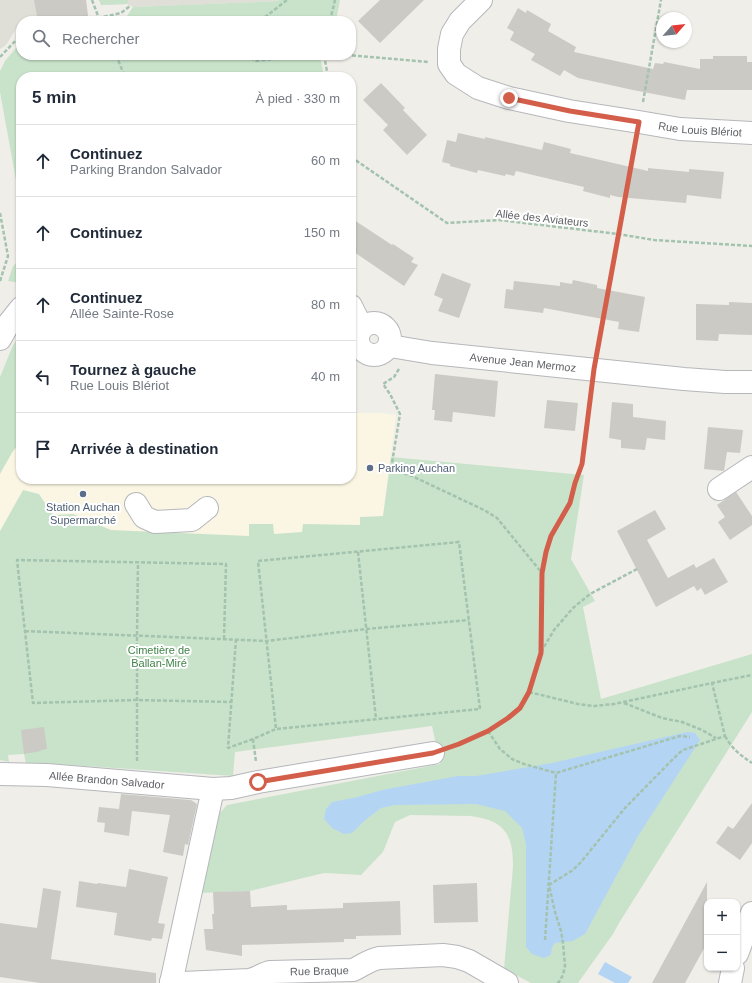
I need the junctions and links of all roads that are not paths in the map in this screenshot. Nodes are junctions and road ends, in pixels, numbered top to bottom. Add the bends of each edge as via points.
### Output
1 (481, 0) edge
2 (752, 132) edge
3 (16, 314) edge
4 (356, 316) edge
5 (0, 339) edge
6 (752, 382) edge
7 (752, 467) edge
8 (719, 489) dead end
9 (136, 504) dead end
10 (208, 508) dead end
11 (433, 753) road end
12 (0, 774) edge
13 (222, 788) junction
14 (752, 913) edge
15 (740, 946) edge
16 (732, 971) edge
17 (171, 983) edge
18 (507, 983) edge
19 (730, 983) edge

1 - 2 street, Rue Louis Blériot via 460,21 452,34 449,49 449,64 456,74 478,88 509,98 570,111 680,129
3 - 5 street
4 - 6 street, Avenue Jean Mermoz via 362,328 358,342 363,351 372,356 397,347 432,353 684,379
7 - 8 street
9 - 10 street via 144,517 155,522 192,520
11 - 13 street, Allée Brandon Salvador
12 - 13 street, Allée Brandon Salvador via 47,774
13 - 17 street
14 - 15 street
16 - 19 street
17 - 18 street, Rue Braque via 250,980 271,972 352,970 379,958 443,955 469,962

